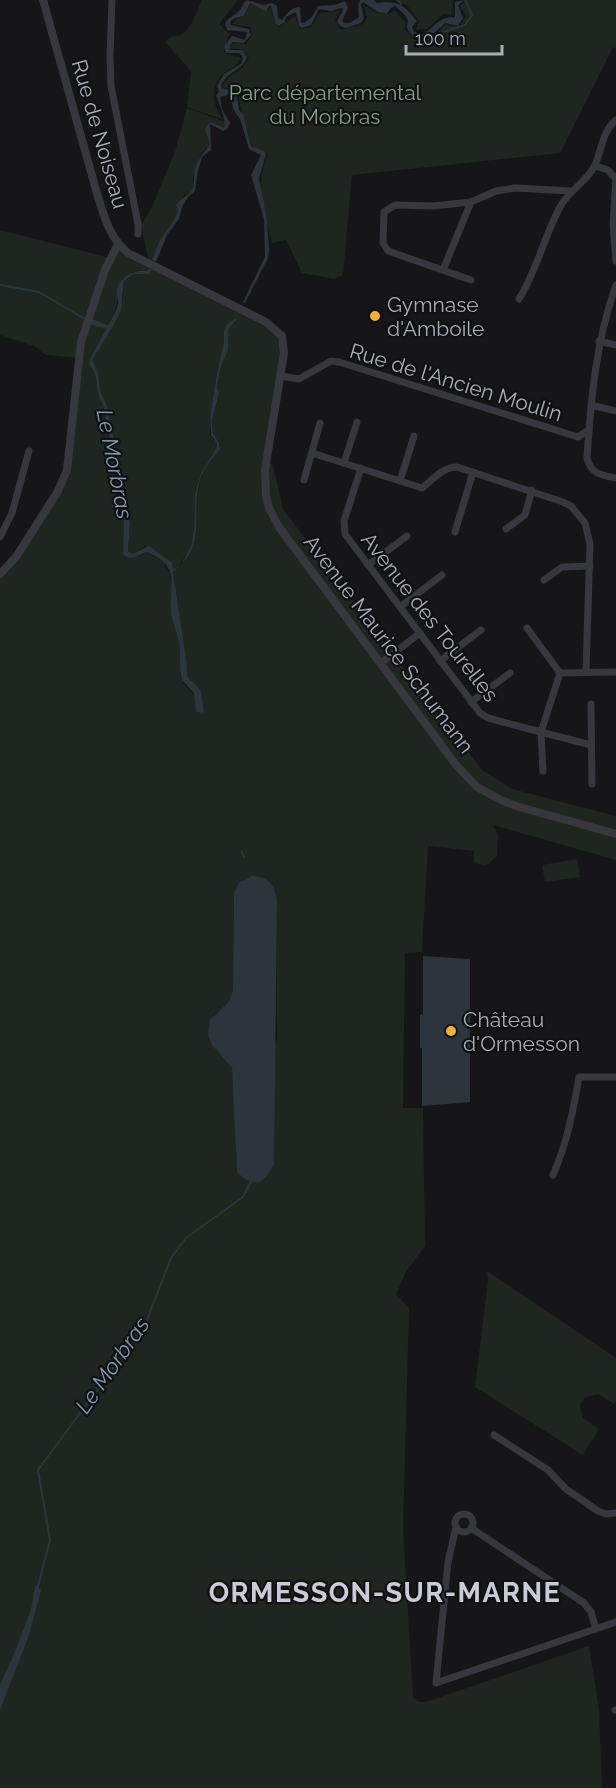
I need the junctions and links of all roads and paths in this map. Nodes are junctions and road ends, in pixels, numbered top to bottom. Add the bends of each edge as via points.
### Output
1 (43, 0) edge
2 (112, 0) edge
3 (616, 120) edge
4 (594, 166) junction
5 (616, 177) edge
6 (571, 191) junction
7 (471, 202) junction
8 (138, 234) dead end
9 (118, 244) junction
10 (616, 261) edge
11 (443, 270) junction
12 (471, 280) dead end
13 (616, 285) edge
14 (519, 299) dead end
15 (599, 341) junction
16 (616, 345) edge
17 (280, 376) junction
18 (591, 405) junction
19 (616, 411) edge
20 (357, 422) dead end
21 (320, 423) dead end
22 (589, 430) junction
23 (414, 436) dead end
24 (29, 451) dead end
25 (312, 453) junction
26 (344, 463) junction
27 (361, 468) junction
28 (473, 472) junction
29 (616, 478) edge
30 (304, 480) dead end
31 (400, 481) junction
32 (532, 490) junction
33 (506, 529) dead end
34 (455, 532) dead end
35 (407, 536) dead end
36 (0, 537) edge
37 (368, 565) junction
38 (590, 566) junction
39 (0, 574) edge
40 (442, 575) dead end
41 (544, 580) dead end
42 (400, 607) junction
43 (527, 628) dead end
44 (481, 630) dead end
45 (420, 633) junction
46 (440, 661) junction
47 (381, 663) junction
48 (586, 671) junction
49 (616, 672) edge
50 (510, 673) dead end
51 (560, 673) junction
52 (471, 702) junction
53 (591, 705) dead end
54 (541, 732) junction
55 (591, 745) junction
56 (543, 771) dead end
57 (592, 784) dead end
58 (616, 834) edge
59 (616, 1077) edge
60 (553, 1175) dead end
61 (494, 1435) dead end
62 (616, 1513) edge
63 (456, 1527) junction
64 (471, 1528) junction
65 (616, 1622) edge
66 (596, 1629) junction

1 - 9 street, Rue de Noiseau via 101,206
2 - 8 street via 111,86
3 - 4 street via 608,127
4 - 5 street
4 - 6 street
5 - 10 street
6 - 7 street via 515,188
6 - 14 street via 560,206
7 - 11 street
7 - 11 street via 395,206 384,212 383,243 388,251
9 - 17 street, Avenue Maurice Schumann via 128,253 275,328 284,343
9 - 39 street via 102,277 80,343 67,470 16,557
11 - 12 street
13 - 15 street
15 - 16 street
15 - 18 street
17 - 22 street, Rue de l'Ancien Moulin via 299,379 331,362 339,362 578,437
17 - 47 street, Avenue Maurice Schumann via 266,470 269,508 279,527
18 - 19 street
18 - 22 street
20 - 26 street
21 - 25 street
22 - 29 street via 590,467 596,474
23 - 31 street
24 - 36 street via 12,513
25 - 26 street
25 - 30 street
26 - 27 street
27 - 31 street
27 - 37 street, Avenue des Tourelles via 344,521 345,534
28 - 31 street via 451,467 422,488
28 - 32 street
28 - 34 street
32 - 33 street via 525,515
32 - 38 street via 563,502 579,514 588,531
35 - 37 street
37 - 42 street, Avenue des Tourelles
38 - 41 street via 562,567
38 - 48 street
40 - 42 street
42 - 45 street, Avenue des Tourelles
43 - 51 street
44 - 46 street
45 - 46 street, Avenue des Tourelles
45 - 47 street
46 - 52 street, Avenue des Tourelles
47 - 58 street, Avenue Maurice Schumann via 456,765 477,787 516,806
48 - 49 street
48 - 51 street
50 - 52 street
51 - 54 street
52 - 54 street, Avenue des Tourelles via 488,718
53 - 55 street
54 - 55 street, Avenue des Tourelles
54 - 56 street
55 - 57 street
59 - 60 street via 579,1077 572,1121
61 - 62 street via 548,1470 569,1492 598,1511
63 - 64 street via 464,1532
63 - 64 street via 458,1517 467,1515 473,1522
63 - 66 street via 448,1562 436,1683
64 - 66 street via 584,1603
65 - 66 street

